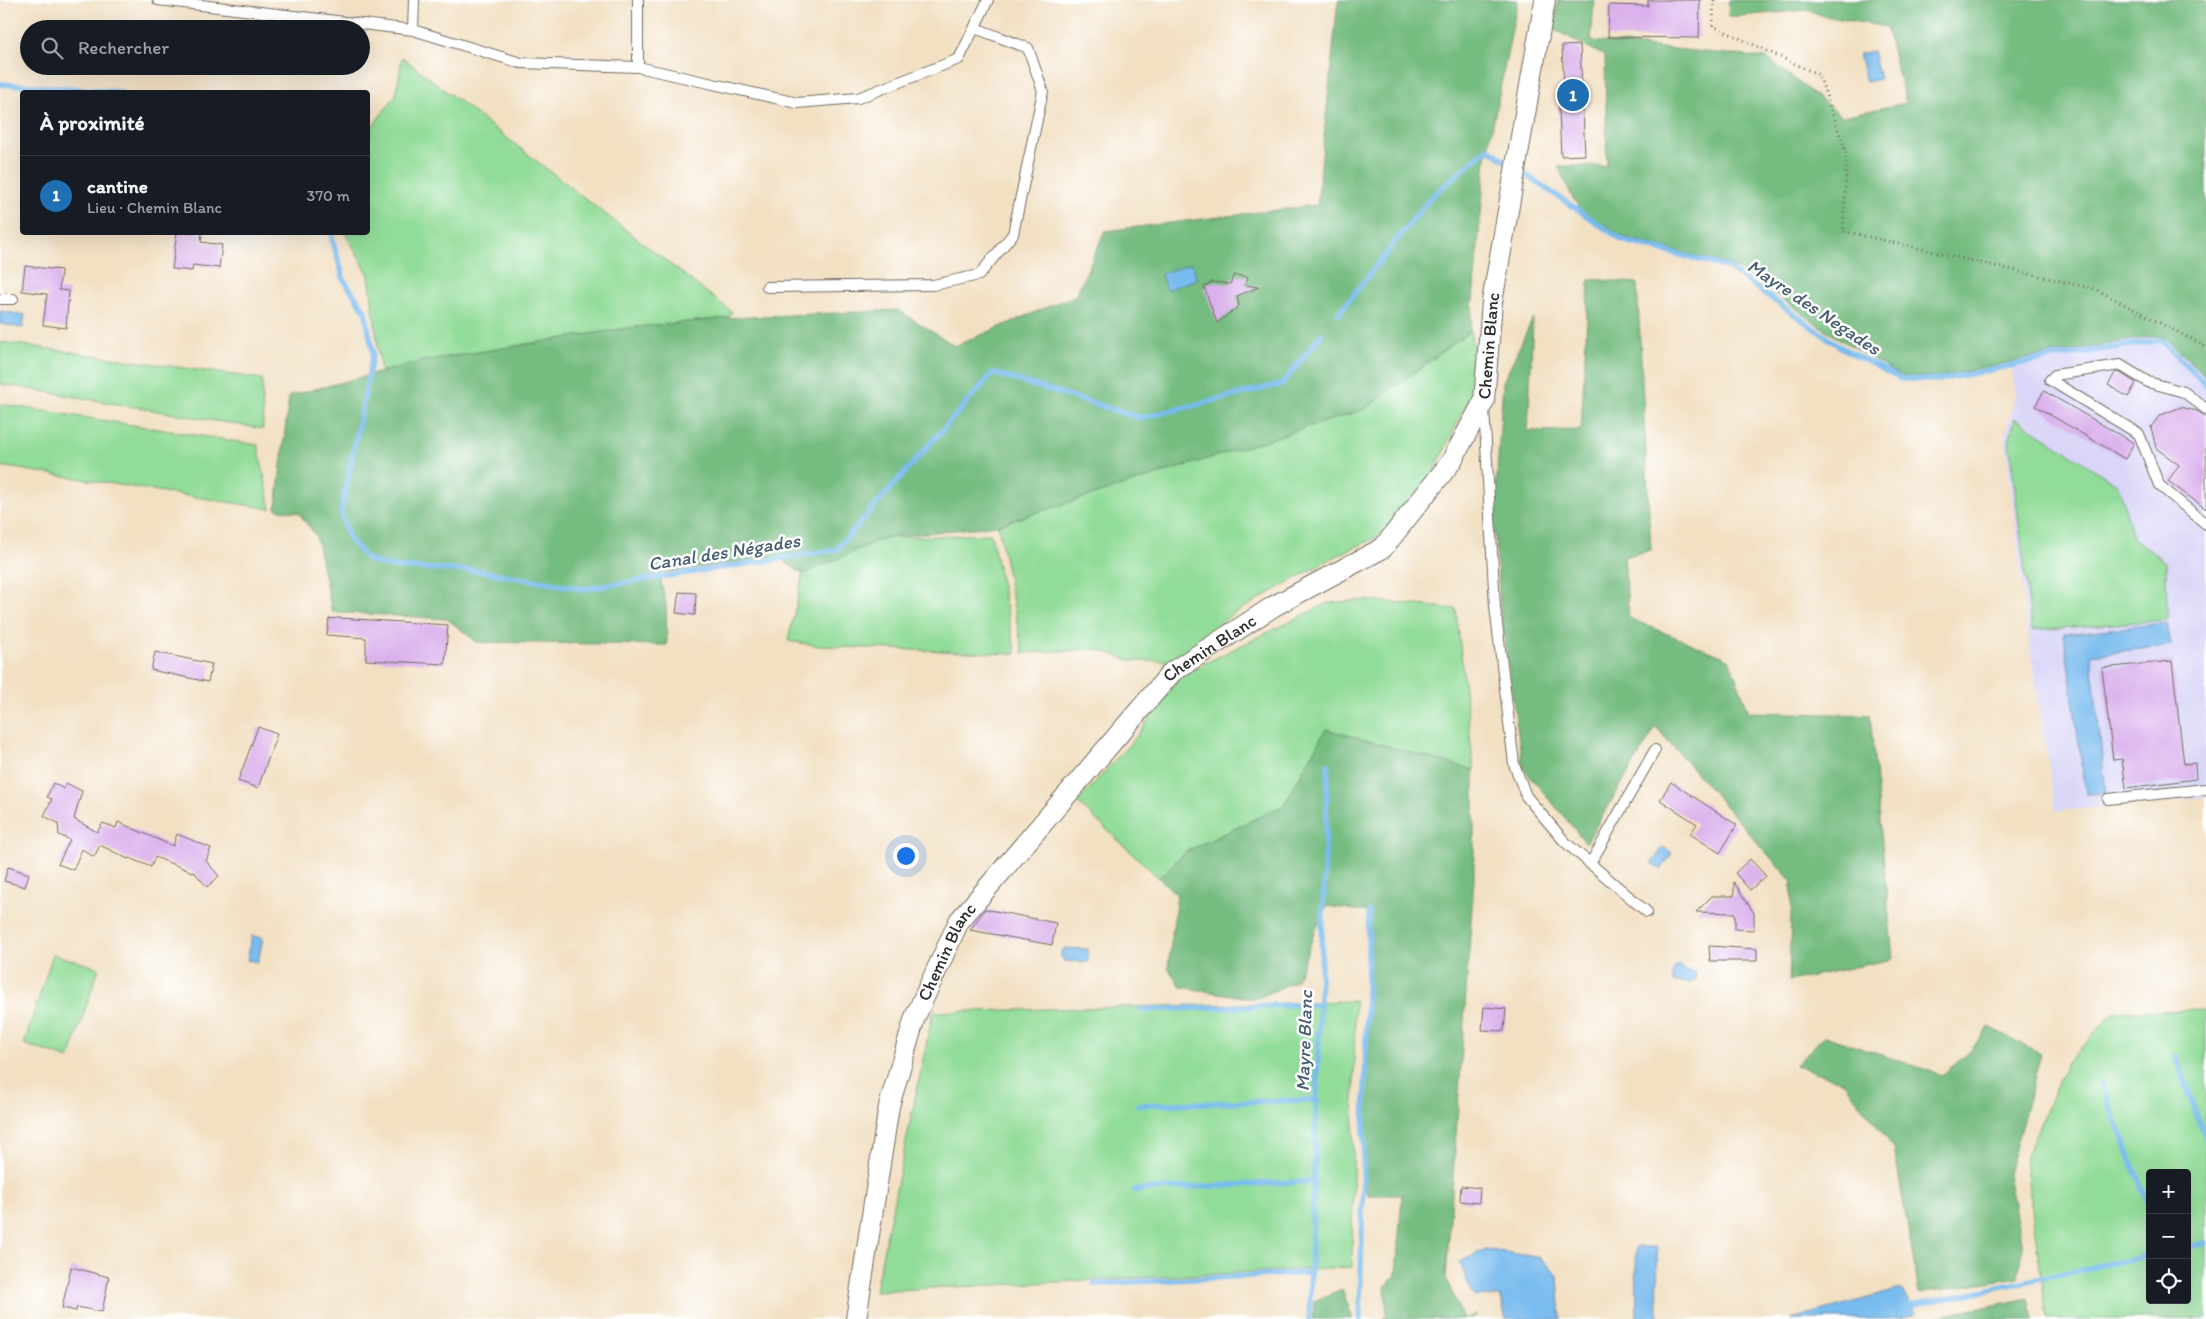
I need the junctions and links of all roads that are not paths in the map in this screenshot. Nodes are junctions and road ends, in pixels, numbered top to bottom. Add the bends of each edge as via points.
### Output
1 (158, 0) edge
2 (414, 0) edge
3 (638, 0) edge
4 (988, 0) edge
5 (1545, 0) edge
6 (328, 20) edge
7 (370, 25) edge
8 (975, 28) junction
9 (413, 30) junction
10 (638, 67) junction
11 (766, 287) dead end
12 (0, 299) edge
13 (13, 299) dead end
14 (1484, 401) junction
15 (2206, 409) edge
16 (2206, 524) edge
17 (1655, 750) dead end
18 (2206, 789) edge
19 (2108, 799) dead end
20 (1590, 864) junction
21 (1647, 912) dead end
22 (856, 1319) edge

1 - 6 lane
2 - 9 lane
3 - 10 lane
4 - 8 lane
5 - 14 street, Chemin Blanc via 1492,302
7 - 9 lane
8 - 10 lane via 959,59 858,98 797,103
8 - 11 lane via 1028,48 1043,91 1012,234 979,275 934,285
9 - 10 lane via 522,63
12 - 13 lane
14 - 20 lane via 1495,607 1514,764 1526,796 1565,842
14 - 22 street, Chemin Blanc via 1451,462 1383,548 1274,606 1172,672 959,922 915,1017 888,1106
15 - 16 lane via 2184,392 2148,382 2120,365 2055,375 2050,380 2139,434 2158,484
17 - 20 lane
18 - 19 lane
20 - 21 lane

